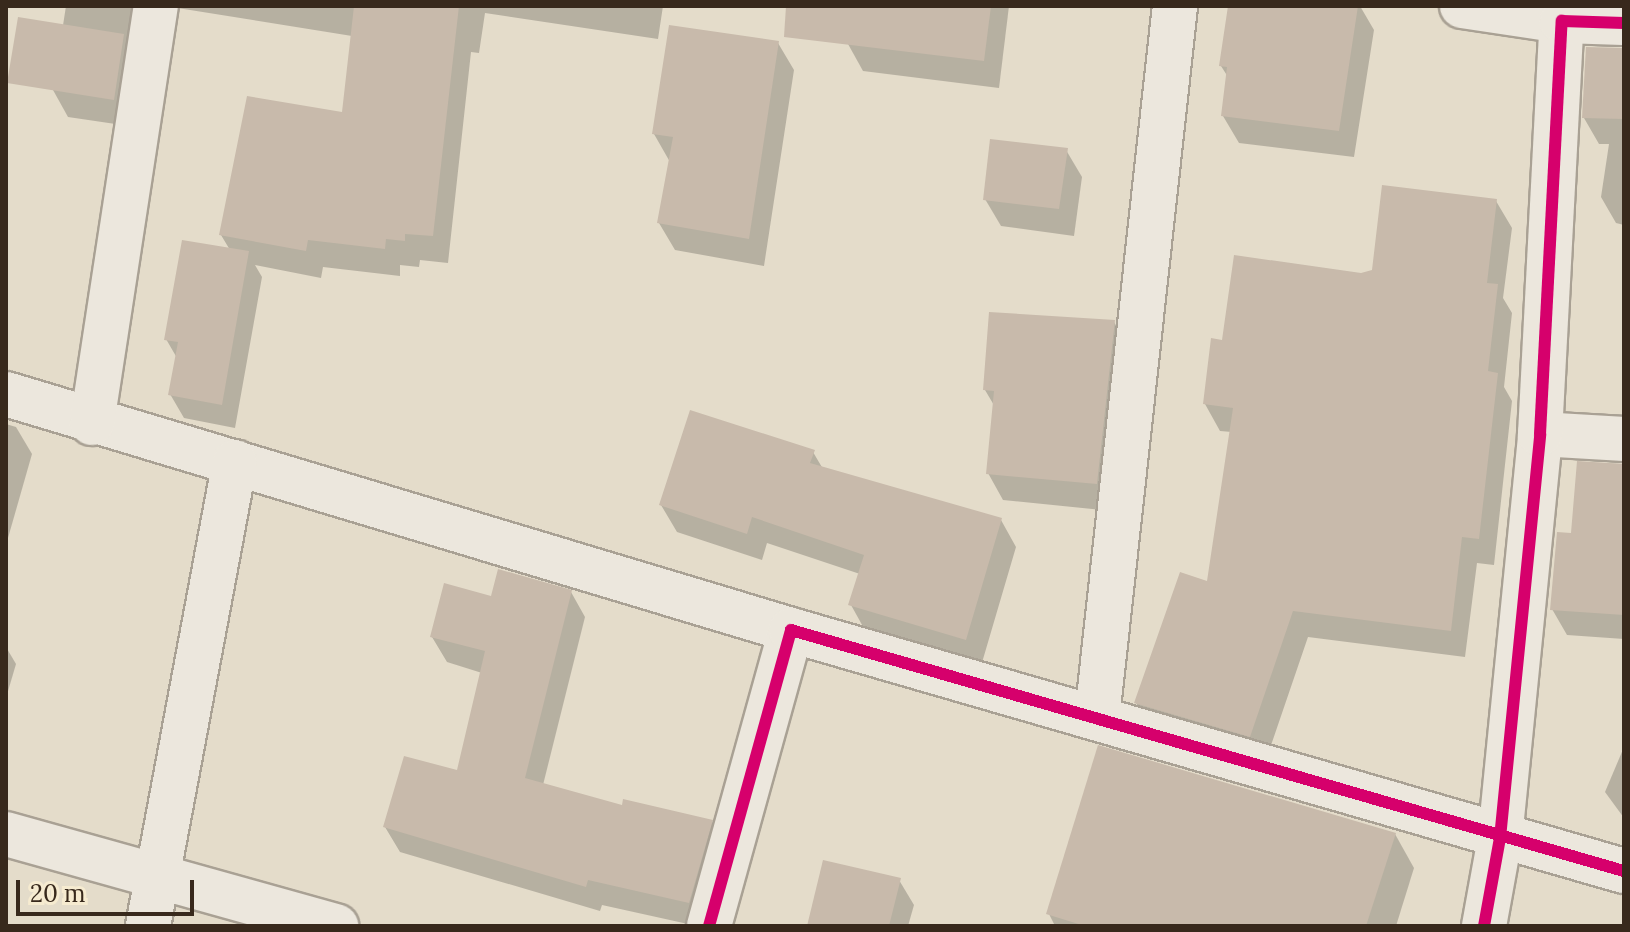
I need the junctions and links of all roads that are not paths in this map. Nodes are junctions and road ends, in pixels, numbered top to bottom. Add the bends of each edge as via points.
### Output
1 (156, 6) edge
2 (1175, 6) edge
3 (1462, 6) edge
4 (1562, 21) junction
5 (1624, 23) edge
6 (6, 394) edge
7 (92, 423) junction
8 (1540, 434) junction
9 (1624, 439) edge
10 (235, 462) junction
11 (791, 630) junction
12 (1097, 717) junction
13 (6, 834) edge
14 (1500, 838) junction
15 (1624, 871) edge
16 (157, 875) junction
17 (148, 926) edge
18 (336, 926) edge
19 (709, 926) edge
20 (1484, 926) edge

1 - 7 street
2 - 12 street
3 - 4 street
4 - 5 street
4 - 8 street
6 - 7 street
7 - 10 street
8 - 9 street
8 - 14 street
10 - 11 street
10 - 16 street
11 - 12 street
11 - 19 street
12 - 14 street
13 - 16 street
14 - 15 street
14 - 20 street
16 - 17 street
16 - 18 street

